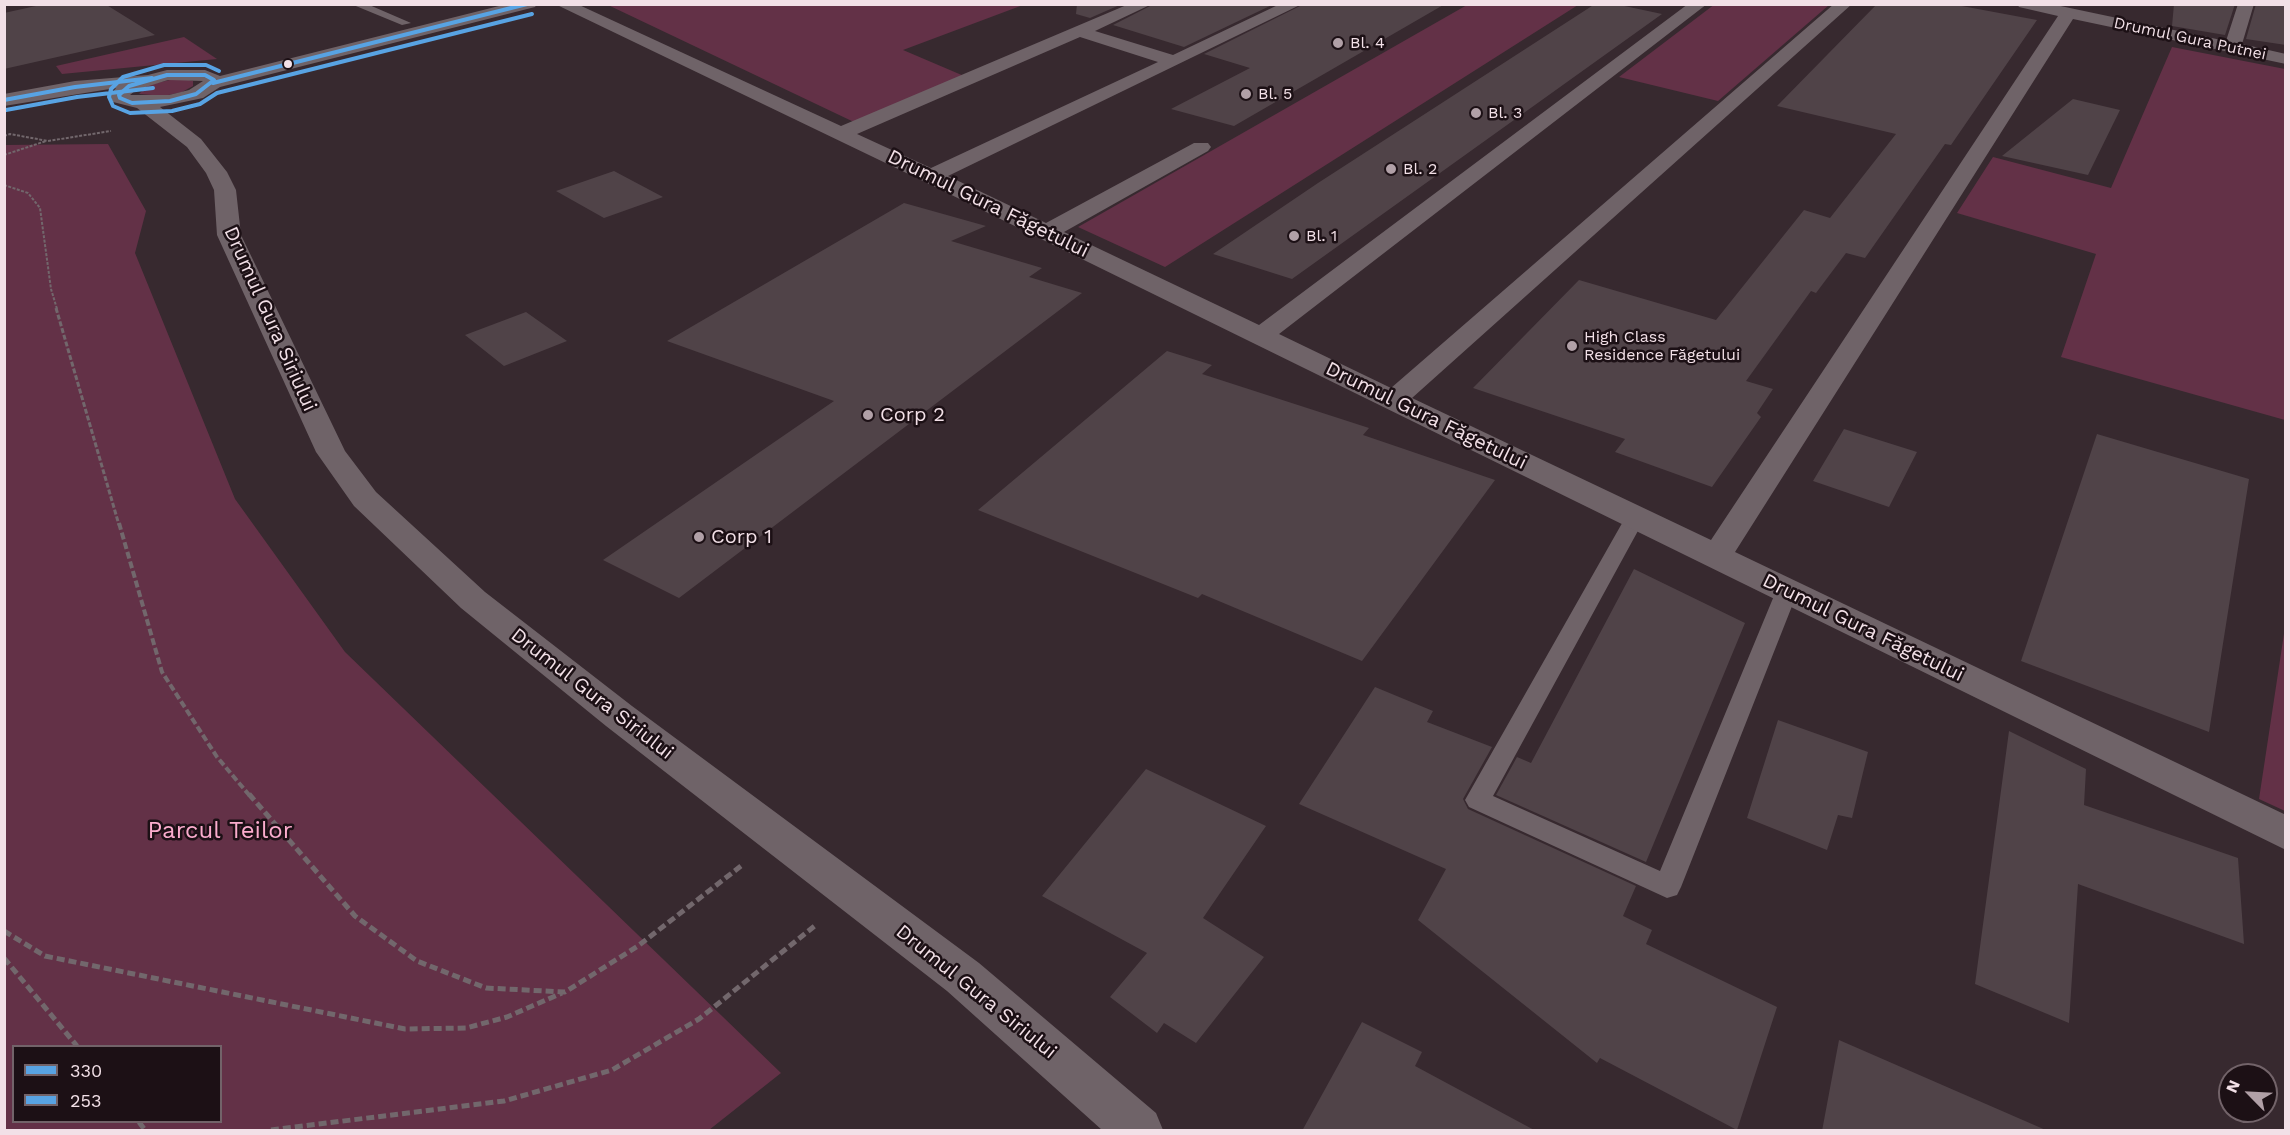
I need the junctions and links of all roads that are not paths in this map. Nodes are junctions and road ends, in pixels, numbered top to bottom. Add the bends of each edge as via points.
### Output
1 (356, 4) edge
2 (477, 4) edge
3 (530, 4) edge
4 (563, 4) edge
5 (1144, 4) edge
6 (1294, 4) edge
7 (1699, 4) edge
8 (1844, 4) edge
9 (2025, 4) edge
10 (2246, 4) edge
11 (2068, 14) junction
12 (406, 23) junction
13 (1082, 32) junction
14 (2232, 48) junction
15 (2286, 59) edge
16 (1174, 61) junction
17 (152, 78) junction
18 (205, 82) junction
19 (120, 98) junction
20 (4, 100) edge
21 (142, 103) junction
22 (4, 110) edge
23 (842, 133) junction
24 (194, 142) junction
25 (1201, 147) dead end
26 (931, 176) junction
27 (1047, 232) junction
28 (1260, 336) junction
29 (1393, 400) junction
30 (1635, 518) junction
31 (1716, 557) junction
32 (1787, 591) junction
33 (2286, 834) edge
34 (1138, 1131) edge

1 - 12 lane
2 - 12 street
3 - 18 street
4 - 23 street, Drumul Gura Făgetului
5 - 13 street
6 - 16 street
7 - 28 street
8 - 29 street
9 - 11 street, Drumul Gura Putnei
10 - 14 street
11 - 14 street, Drumul Gura Putnei
11 - 31 street
12 - 18 street
13 - 16 street
13 - 23 street
14 - 15 street, Drumul Gura Putnei
16 - 26 street
17 - 18 street
17 - 19 street via 129,86
17 - 20 street
18 - 21 street via 170,101
18 - 24 street via 203,115
19 - 21 street
19 - 22 street
21 - 24 street, Drumul Gura Siriului
23 - 26 street, Drumul Gura Făgetului
24 - 34 street, Drumul Gura Siriului via 225,190 229,235 326,442 365,499 473,600 963,977
25 - 27 street
26 - 27 street, Drumul Gura Făgetului
27 - 28 street, Drumul Gura Făgetului
28 - 29 street, Drumul Gura Făgetului
29 - 30 street, Drumul Gura Făgetului
30 - 31 street, Drumul Gura Făgetului
30 - 32 lane via 1478,800 1667,887
31 - 32 street, Drumul Gura Făgetului
32 - 33 street, Drumul Gura Făgetului

